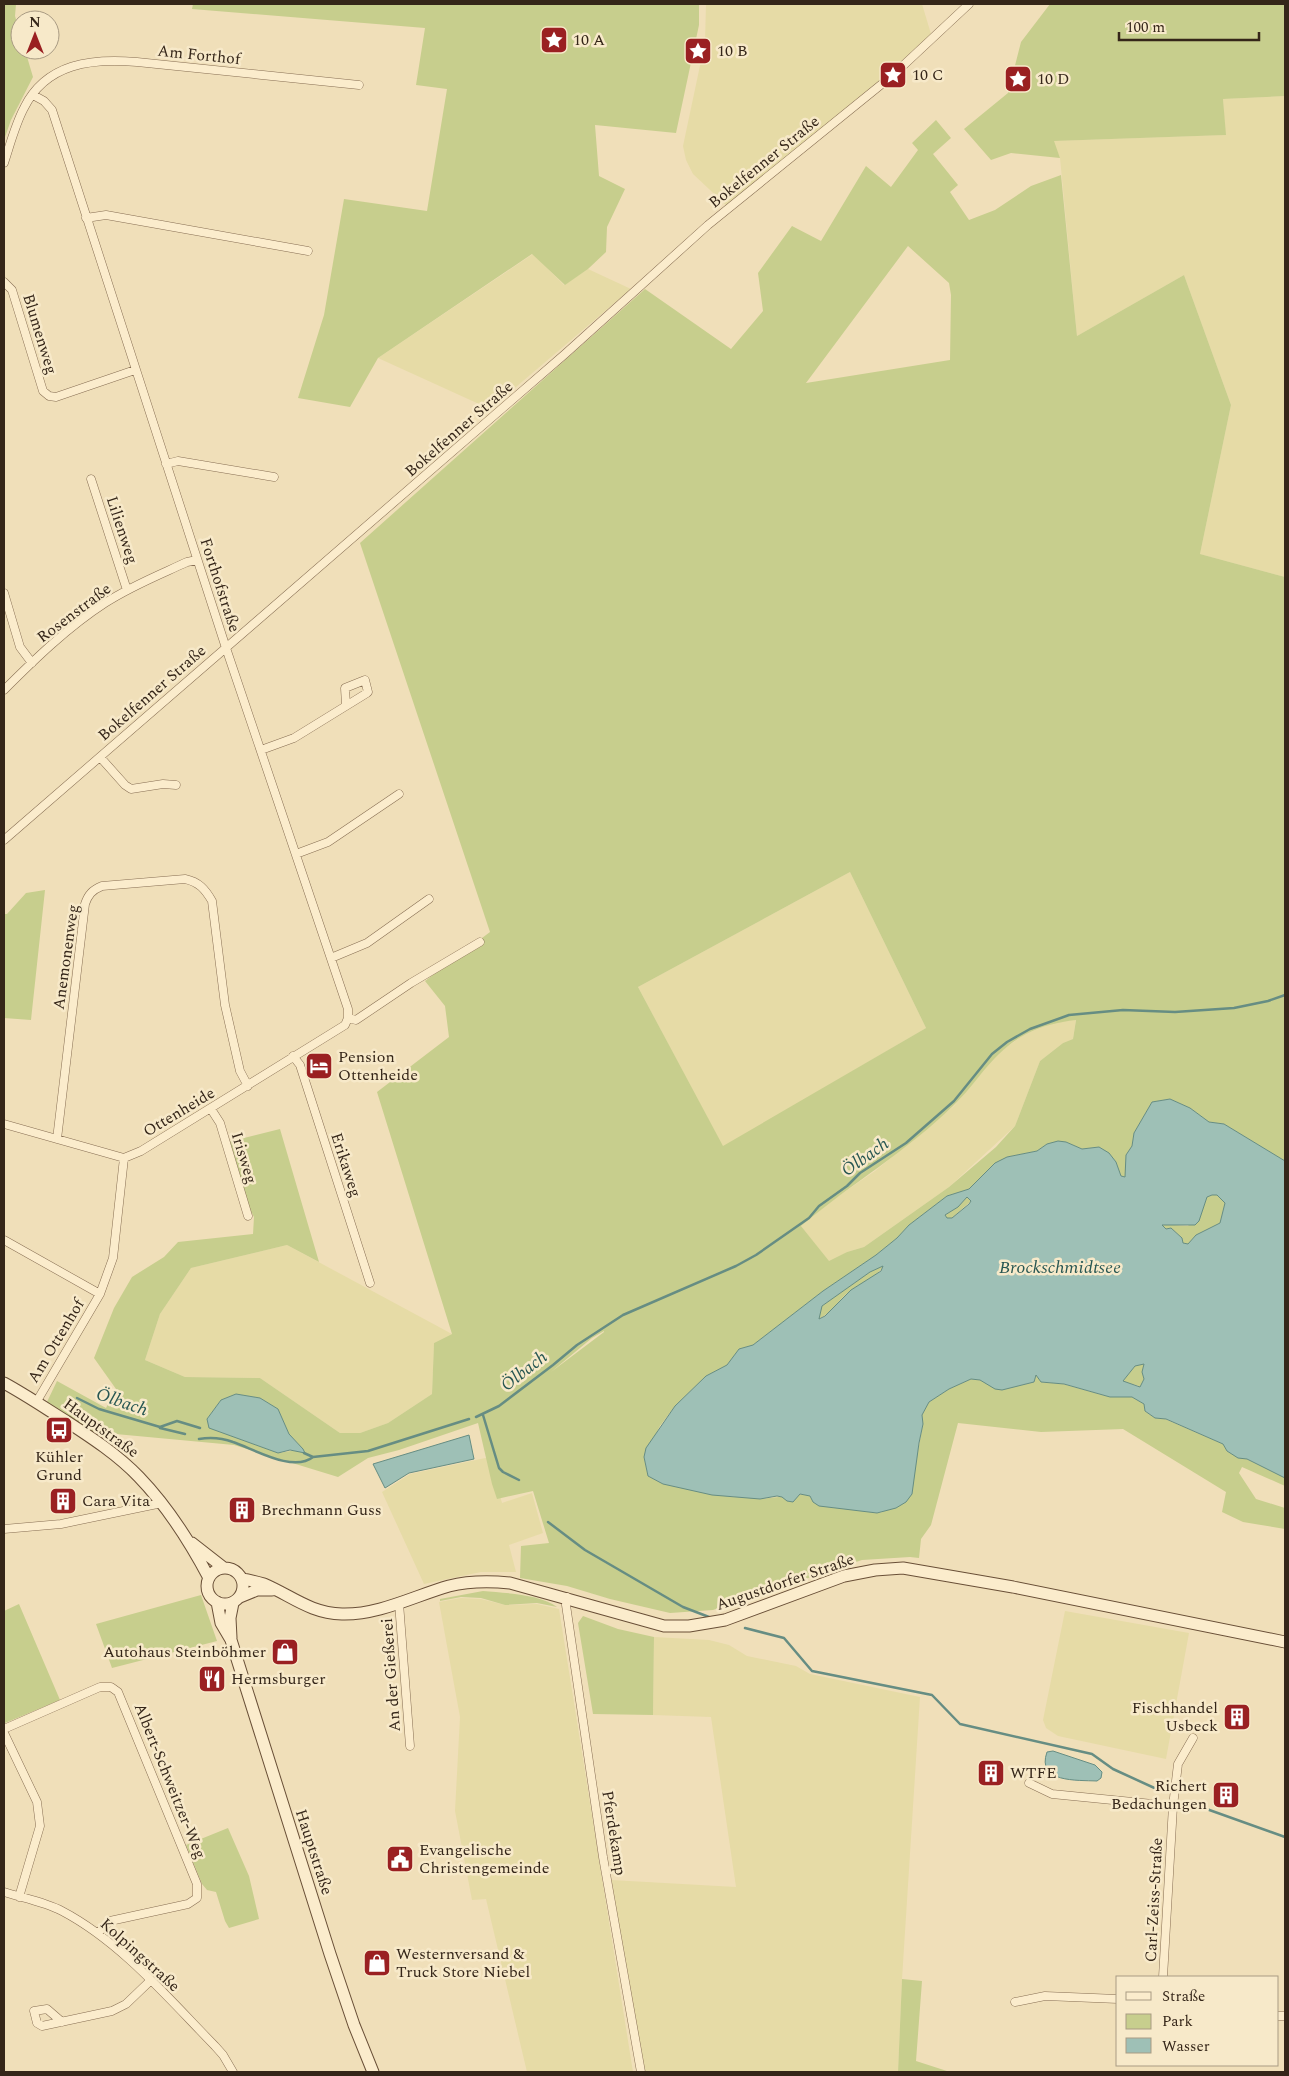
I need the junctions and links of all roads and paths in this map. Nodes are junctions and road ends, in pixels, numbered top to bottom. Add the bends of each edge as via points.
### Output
1 (969, 4) edge
2 (359, 85) dead end
3 (33, 95) junction
4 (4, 163) edge
5 (86, 218) junction
6 (308, 251) dead end
7 (4, 282) edge
8 (135, 370) junction
9 (166, 464) junction
10 (274, 477) dead end
11 (90, 480) dead end
12 (197, 560) junction
13 (127, 590) junction
14 (4, 593) edge
15 (226, 648) junction
16 (32, 663) junction
17 (4, 690) edge
18 (346, 705) dead end
19 (261, 750) junction
20 (100, 756) junction
21 (176, 785) dead end
22 (399, 794) dead end
23 (4, 840) edge
24 (296, 854) junction
25 (429, 899) dead end
26 (480, 942) dead end
27 (331, 958) junction
28 (348, 1018) junction
29 (294, 1056) junction
30 (248, 1086) junction
31 (211, 1109) junction
32 (4, 1124) edge
33 (57, 1139) junction
34 (124, 1158) junction
35 (248, 1216) dead end
36 (4, 1240) edge
37 (370, 1283) dead end
38 (100, 1294) junction
39 (4, 1383) edge
40 (36, 1401) junction
41 (162, 1503) junction
42 (4, 1528) edge
43 (185, 1536) junction
44 (224, 1568) junction
45 (209, 1578) junction
46 (242, 1579) junction
47 (274, 1590) junction
48 (567, 1597) junction
49 (236, 1600) junction
50 (217, 1602) junction
51 (399, 1603) junction
52 (231, 1640) junction
53 (1285, 1642) edge
54 (4, 1731) edge
55 (1193, 1738) dead end
56 (410, 1746) dead end
57 (1029, 1783) dead end
58 (1173, 1806) junction
59 (4, 1892) edge
60 (19, 1897) junction
61 (98, 1933) junction
62 (1163, 1976) edge
63 (150, 1981) junction
64 (1116, 1999) edge
65 (1015, 2002) dead end
66 (62, 2022) dead end
67 (234, 2072) edge
68 (373, 2072) edge
69 (641, 2072) edge

1 - 15 street, Bokelfenner Straße via 886,81 708,226 558,361
2 - 3 street, Am Forthof via 112,60 86,62 61,70 41,84
3 - 4 street, Am Forthof via 24,107
3 - 5 street, Forthofstraße via 52,110
5 - 6 street via 106,215
5 - 8 street, Forthofstraße
7 - 8 street, Blumenweg via 12,290 43,391 49,396
8 - 9 street, Forthofstraße
9 - 10 street via 178,461
9 - 12 street, Forthofstraße
11 - 13 street, Lilienweg
12 - 13 street, Rosenstraße
12 - 15 street, Forthofstraße
13 - 16 street, Rosenstraße via 70,629
14 - 16 street via 20,647
15 - 19 street, Forthofstraße
15 - 20 street, Bokelfenner Straße
16 - 17 street, Rosenstraße
18 - 19 street via 294,738
19 - 24 street, Forthofstraße
20 - 21 street via 131,789
20 - 23 street, Bokelfenner Straße
22 - 24 street via 328,842
24 - 27 street, Forthofstraße
25 - 27 street via 367,942
26 - 28 street, Ottenheide via 356,1020
27 - 28 street
28 - 29 street, Ottenheide via 344,1026
29 - 30 street, Ottenheide
29 - 37 street, Erikaweg via 300,1065
30 - 31 street, Ottenheide
30 - 33 street, Anemonenweg via 240,1071 225,1005 212,901 205,888 186,879 102,886 88,896 85,904
31 - 34 street, Ottenheide
31 - 35 street, Irisweg via 220,1123
32 - 33 street
33 - 34 street
34 - 38 street, Am Ottenhof via 113,1258
36 - 38 street, Am Ottenhof
38 - 40 street, Am Ottenhof
39 - 40 main road, Hauptstraße
40 - 41 main road, Hauptstraße via 101,1444 139,1476
41 - 42 street via 61,1524
41 - 43 main road, Hauptstraße
43 - 44 main road, Hauptstraße
43 - 45 main road, Hauptstraße
44 - 45 main road
44 - 46 main road via 235,1570
45 - 50 main road via 208,1592
46 - 47 main road, Augustdorfer Straße
46 - 49 main road via 244,1588
47 - 49 main road via 257,1590
47 - 51 main road, Augustdorfer Straße via 303,1605 342,1614 364,1613
48 - 51 main road, Augustdorfer Straße via 510,1583 481,1581 450,1586
48 - 53 main road, Augustdorfer Straße via 630,1618 664,1626 689,1626 725,1620 844,1576 902,1568
48 - 69 street, Pferdekamp via 603,1857
49 - 50 main road via 222,1604
49 - 52 main road, Hauptstraße via 230,1618
50 - 52 main road, Hauptstraße via 221,1623
51 - 56 street, An der Gießerei
52 - 68 main road, Hauptstraße via 330,1954
54 - 60 street via 40,1814 40,1826
54 - 61 street, Albert-Schweitzer-Weg via 100,1687 111,1687 118,1692 197,1884 197,1898 188,1904 110,1921
55 - 58 street, Carl-Zeiss-Straße via 1178,1764
57 - 58 street via 1052,1794
58 - 62 street, Carl-Zeiss-Straße
59 - 60 street, Kolpingstraße
60 - 61 street, Kolpingstraße via 61,1910
61 - 63 street, Kolpingstraße
63 - 66 street via 126,2004 112,2011
63 - 67 street, Kolpingstraße via 223,2055
64 - 65 street via 1045,1996

